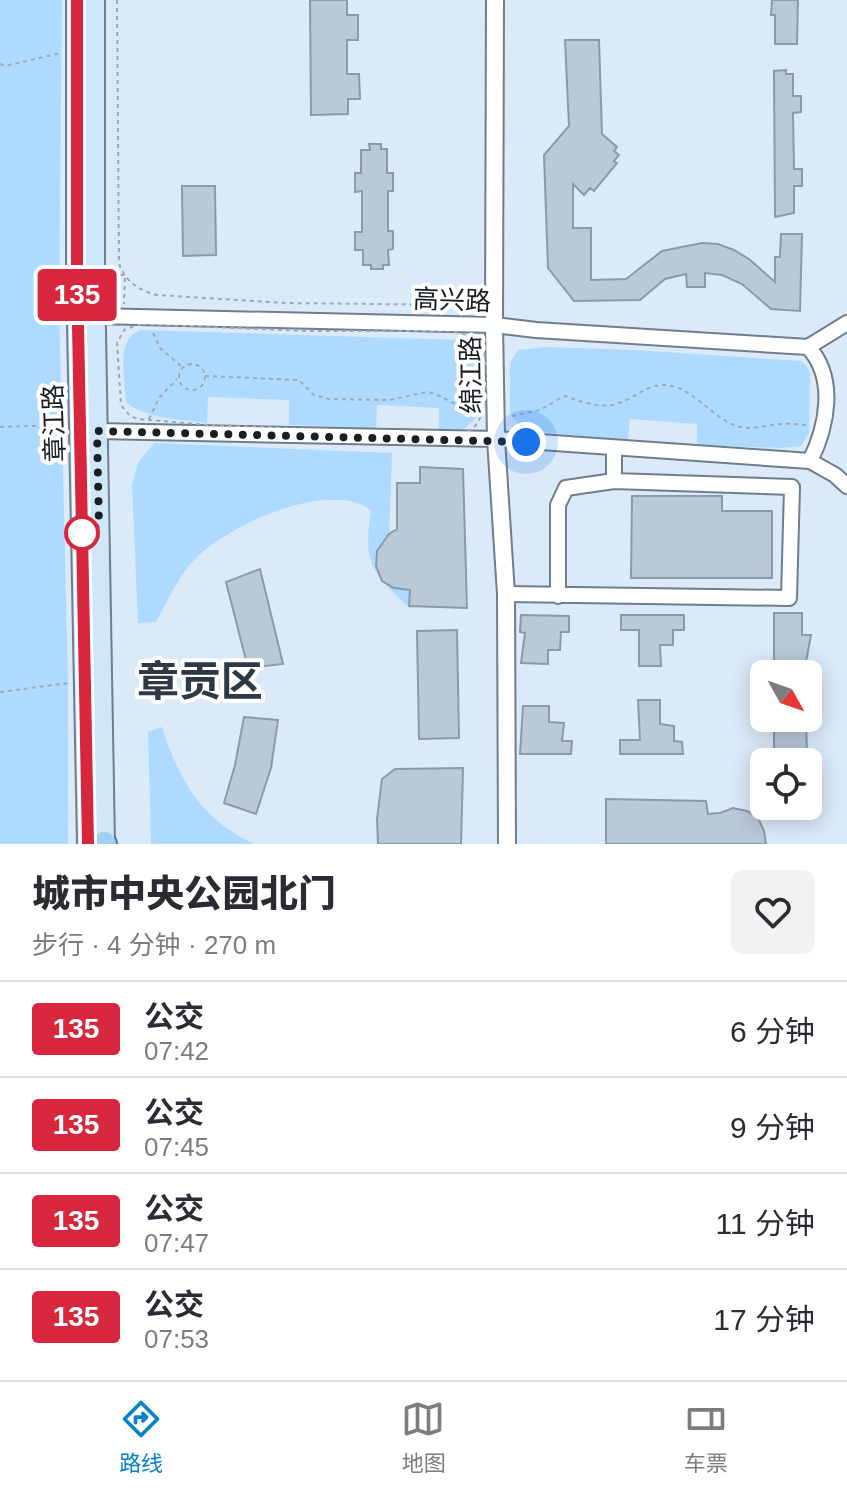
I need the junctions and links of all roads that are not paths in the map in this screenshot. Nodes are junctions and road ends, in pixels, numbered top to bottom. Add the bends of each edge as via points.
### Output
1 (77, 0) edge
2 (94, 0) edge
3 (495, 0) edge
4 (95, 316) junction
5 (847, 323) edge
6 (494, 325) junction
7 (808, 347) junction
8 (89, 430) junction
9 (496, 439) junction
10 (614, 449) junction
11 (810, 461) junction
12 (614, 481) junction
13 (847, 486) edge
14 (506, 594) junction
15 (558, 596) junction
16 (100, 844) edge
17 (507, 844) edge

1 - 8 main road, 章江路 via 77,273
2 - 4 main road, 章江路
3 - 6 street, 绵江路
4 - 6 street, 高兴路
4 - 8 main road, 章江路
5 - 7 street
6 - 7 street, 高兴路
6 - 9 street, 绵江路
7 - 11 street via 822,365 825,385 824,428
8 - 9 street
8 - 16 main road, 章江路
9 - 10 street
9 - 14 street, 绵江路
10 - 11 street
10 - 12 street
11 - 13 street
12 - 15 street via 566,488 558,505
12 - 15 street via 792,487 789,598
14 - 15 street
14 - 17 street, 绵江路

